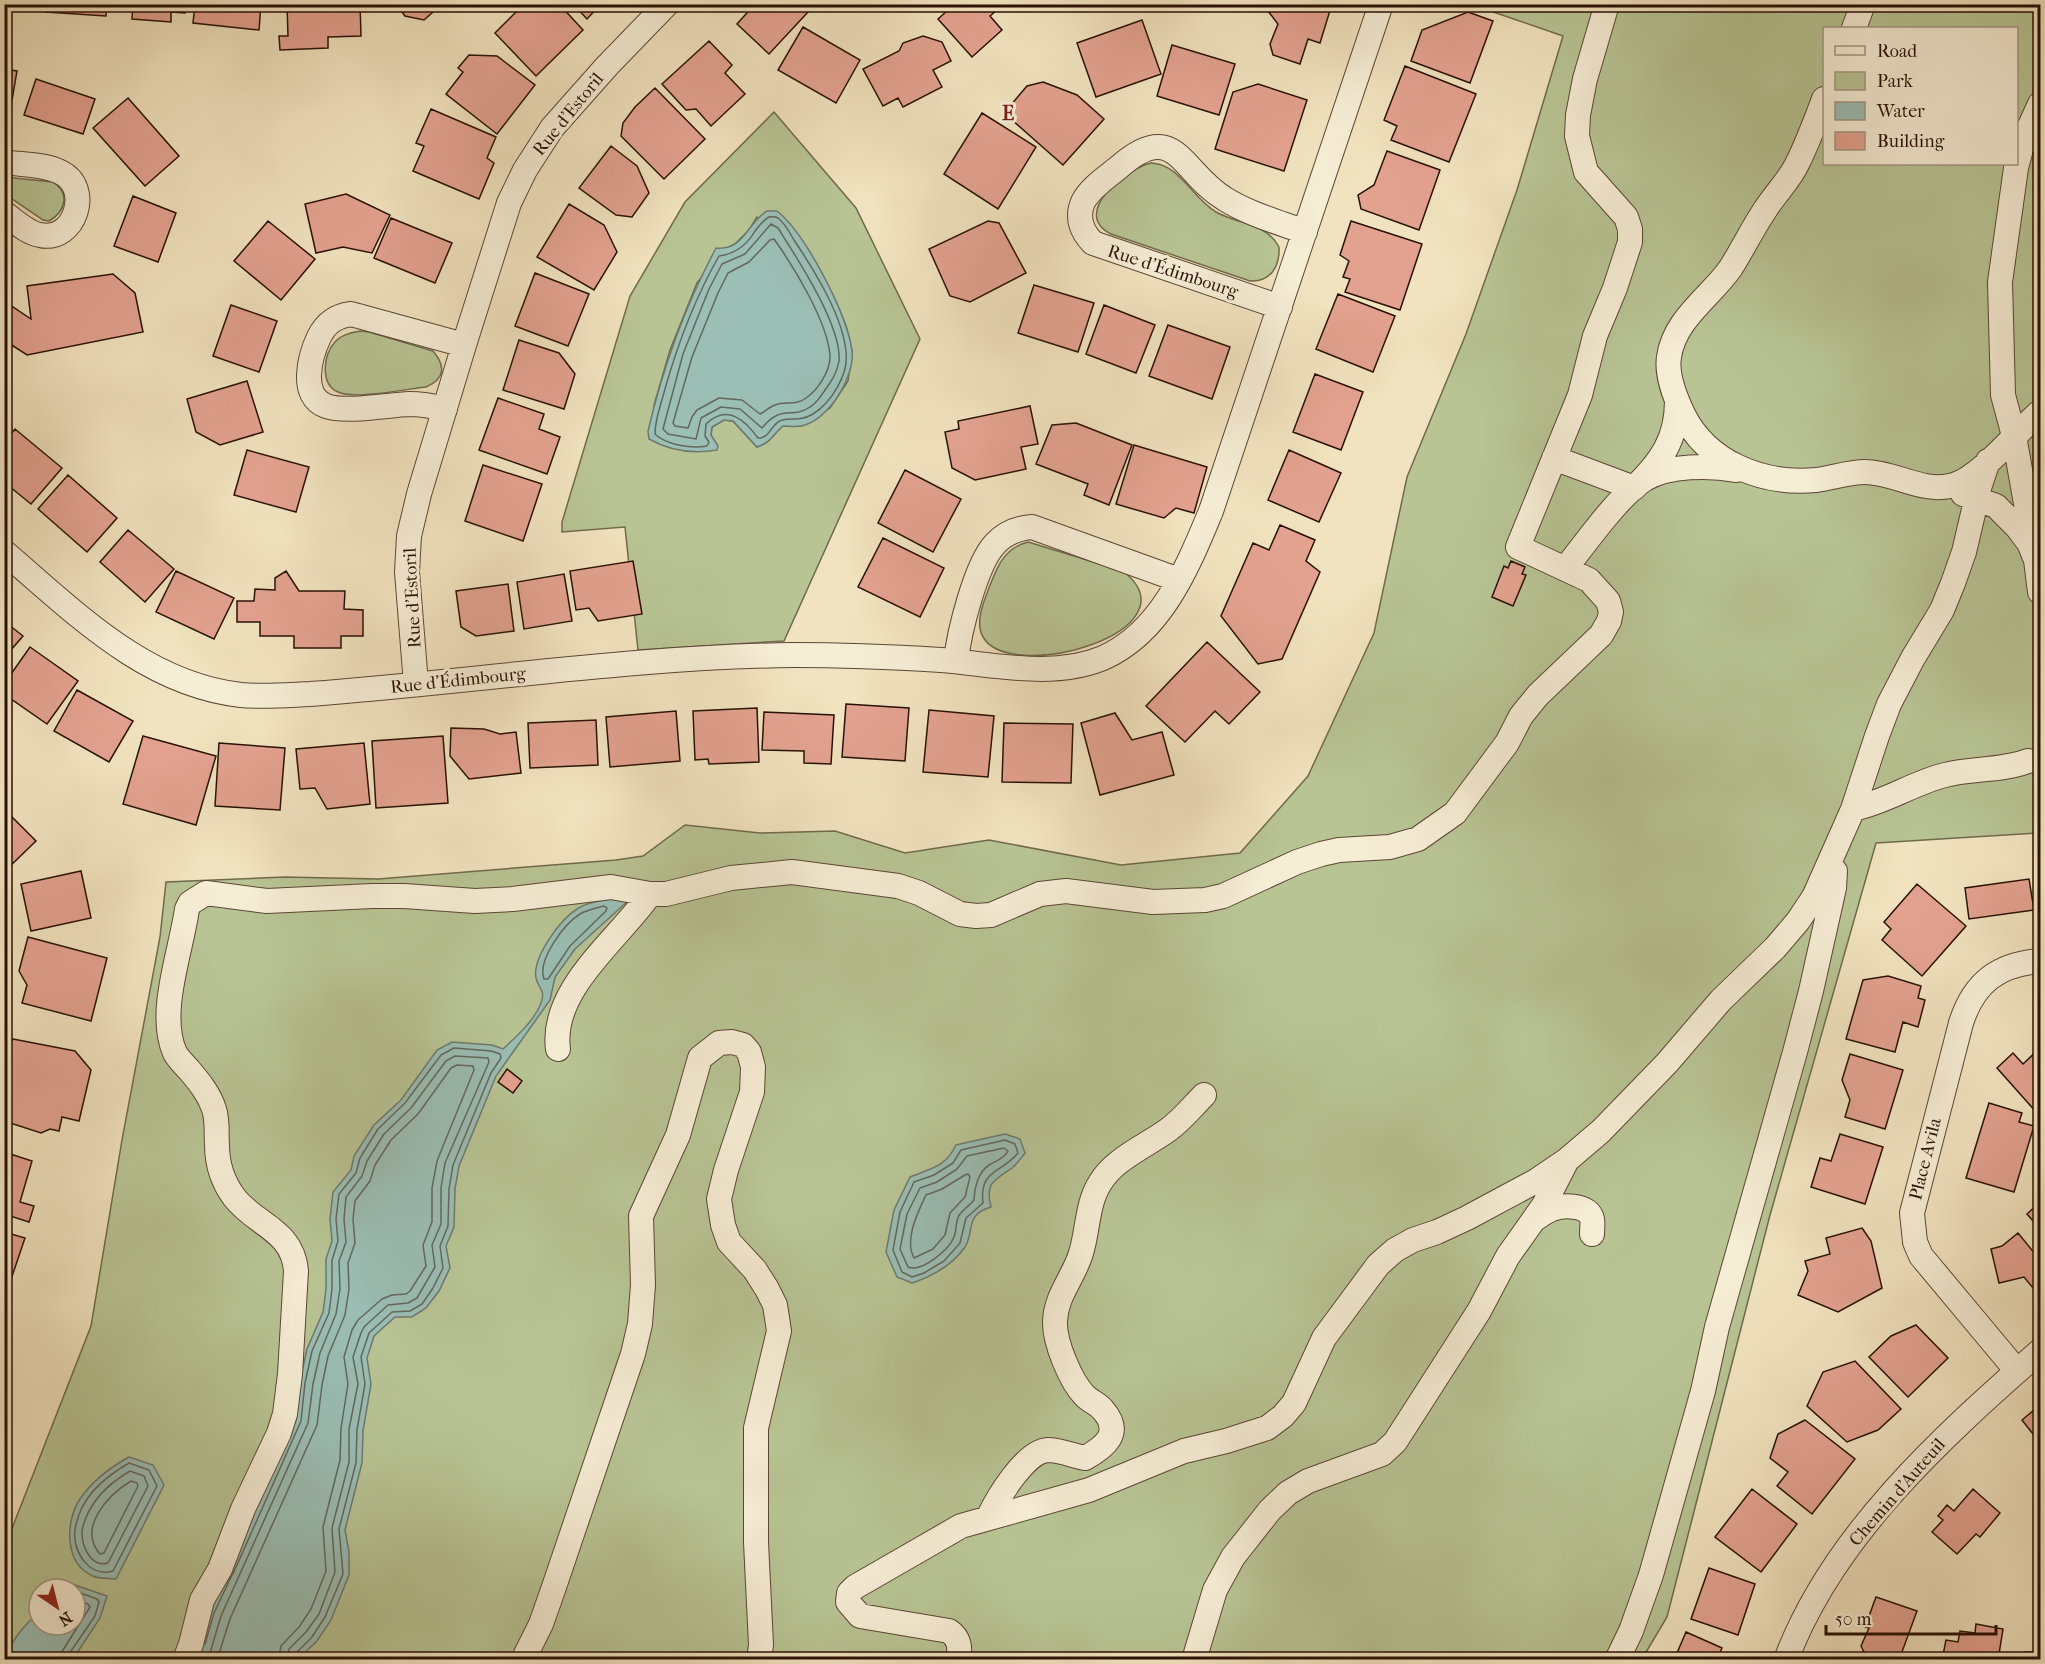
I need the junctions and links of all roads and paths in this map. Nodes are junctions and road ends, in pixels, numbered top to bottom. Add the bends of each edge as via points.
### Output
1 (667, 4) edge
2 (1381, 4) edge
3 (1607, 4) edge
4 (1863, 4) edge
5 (1854, 27) edge
6 (1823, 101) edge
7 (2040, 104) edge
8 (2018, 160) edge
9 (4, 162) edge
10 (2017, 165) edge
11 (4, 213) edge
12 (1305, 232) junction
13 (1280, 307) junction
14 (464, 345) junction
15 (1677, 400) junction
16 (445, 409) junction
17 (2040, 412) edge
18 (2014, 436) junction
19 (1554, 458) junction
20 (1988, 461) junction
21 (1746, 471) junction
22 (1930, 487) junction
23 (1634, 488) junction
24 (1976, 498) junction
25 (4, 552) edge
26 (2036, 560) junction
27 (1565, 568) junction
28 (1179, 580) junction
29 (2040, 592) edge
30 (956, 661) junction
31 (416, 684) junction
32 (2028, 761) dead end
33 (1853, 809) junction
34 (1838, 844) junction
35 (650, 894) junction
36 (2040, 962) edge
37 (558, 1049) dead end
38 (1204, 1095) dead end
39 (1567, 1160) junction
40 (1535, 1219) junction
41 (1592, 1234) dead end
42 (2040, 1351) edge
43 (2017, 1371) junction
44 (988, 1518) junction
45 (184, 1659) edge
46 (523, 1659) edge
47 (759, 1659) edge
48 (957, 1659) edge
49 (1194, 1659) edge
50 (1617, 1659) edge
51 (1786, 1659) edge

1 - 14 street, Rue d'Estoril via 566,111 534,154 509,203
2 - 12 street, Rue d'Édimbourg
3 - 19 street via 1585,79 1577,136 1586,172 1626,217 1630,242 1595,336 1580,395
4 - 5 street
6 - 15 street via 1797,165 1729,270 1672,341 1668,359
7 - 8 street
9 - 11 street via 61,172 74,184 79,200 68,225 46,236 32,233
10 - 18 street via 2000,282 2003,395
12 - 13 street, Rue d'Édimbourg
12 - 13 street, Rue d'Édimbourg via 1227,201 1203,183 1178,154 1157,145 1133,154 1084,201 1081,225 1093,243
13 - 28 street, Rue d'Édimbourg via 1211,511
14 - 16 street, Rue d'Estoril
14 - 16 street via 351,314 332,320 324,328 309,368 312,393 327,407 410,404
15 - 21 street via 1690,428 1706,446
15 - 23 street via 1677,421 1670,440
16 - 31 street, Rue d'Estoril via 409,536 407,572
17 - 18 street
18 - 20 street
18 - 26 street
19 - 23 street
19 - 27 street via 1518,547
20 - 22 street via 1954,484
20 - 24 street
21 - 22 street via 1793,481 1865,472
21 - 23 street via 1711,466 1663,471
22 - 24 street
23 - 27 street
24 - 26 street via 2006,514 2029,543
24 - 33 street via 1953,583 1889,704
25 - 31 street, Rue d'Édimbourg via 115,644 151,667 185,681 223,692 266,696
26 - 29 street
27 - 35 street via 1589,580 1603,593 1611,612 1609,621 1589,648 1538,695 1455,813 1418,839 1390,847 1322,854 1205,900 1153,902 1066,891 1040,894 991,915 976,916 960,914 898,886 792,872 730,878 666,894
28 - 30 street, Rue d'Édimbourg via 1137,636 1115,652 1091,662 1049,668
28 - 30 street via 1032,527 1017,530 995,543 982,567 959,636
30 - 31 street, Rue d'Édimbourg via 839,655 746,657
32 - 33 street via 2012,767 1969,769 1944,775
33 - 34 street
34 - 39 street via 1814,897 1775,948 1721,1000 1601,1131
34 - 50 street via 1834,888 1795,1052 1652,1575
35 - 37 street via 573,991 561,1014 556,1036
35 - 45 street via 611,887 475,901 372,896 267,902 206,893 186,909 169,1010 171,1044 204,1088 214,1110 218,1163 225,1181 250,1213 280,1235 295,1259 296,1271 285,1414 220,1569 202,1600
36 - 43 street, Place Avila via 1999,970 1971,999 1961,1023 1912,1213 1921,1257
38 - 44 street via 1183,1118 1112,1169 1100,1183 1081,1254 1059,1299 1055,1323 1059,1347 1084,1395 1103,1409 1111,1423 1112,1436 1102,1449 1085,1458 1048,1450 1035,1455
39 - 40 street
39 - 44 street via 1467,1218 1413,1240 1378,1264 1324,1338 1294,1403 1267,1428 1185,1450 1089,1490
40 - 41 street via 1550,1209 1575,1207 1592,1217
40 - 49 street via 1395,1442 1382,1454 1308,1480 1288,1493 1254,1528 1215,1590
42 - 43 street, Chemin d'Auteuil
43 - 51 street, Chemin d'Auteuil via 1934,1448 1854,1540 1813,1601
44 - 48 street via 940,1538 849,1593 848,1602 860,1616 949,1631 958,1642
46 - 47 street via 541,1624 633,1354 643,1285 641,1216 678,1135 700,1058 719,1043 732,1042 749,1052 752,1092 719,1199 723,1225 729,1242 767,1289 775,1305 779,1331 756,1428

